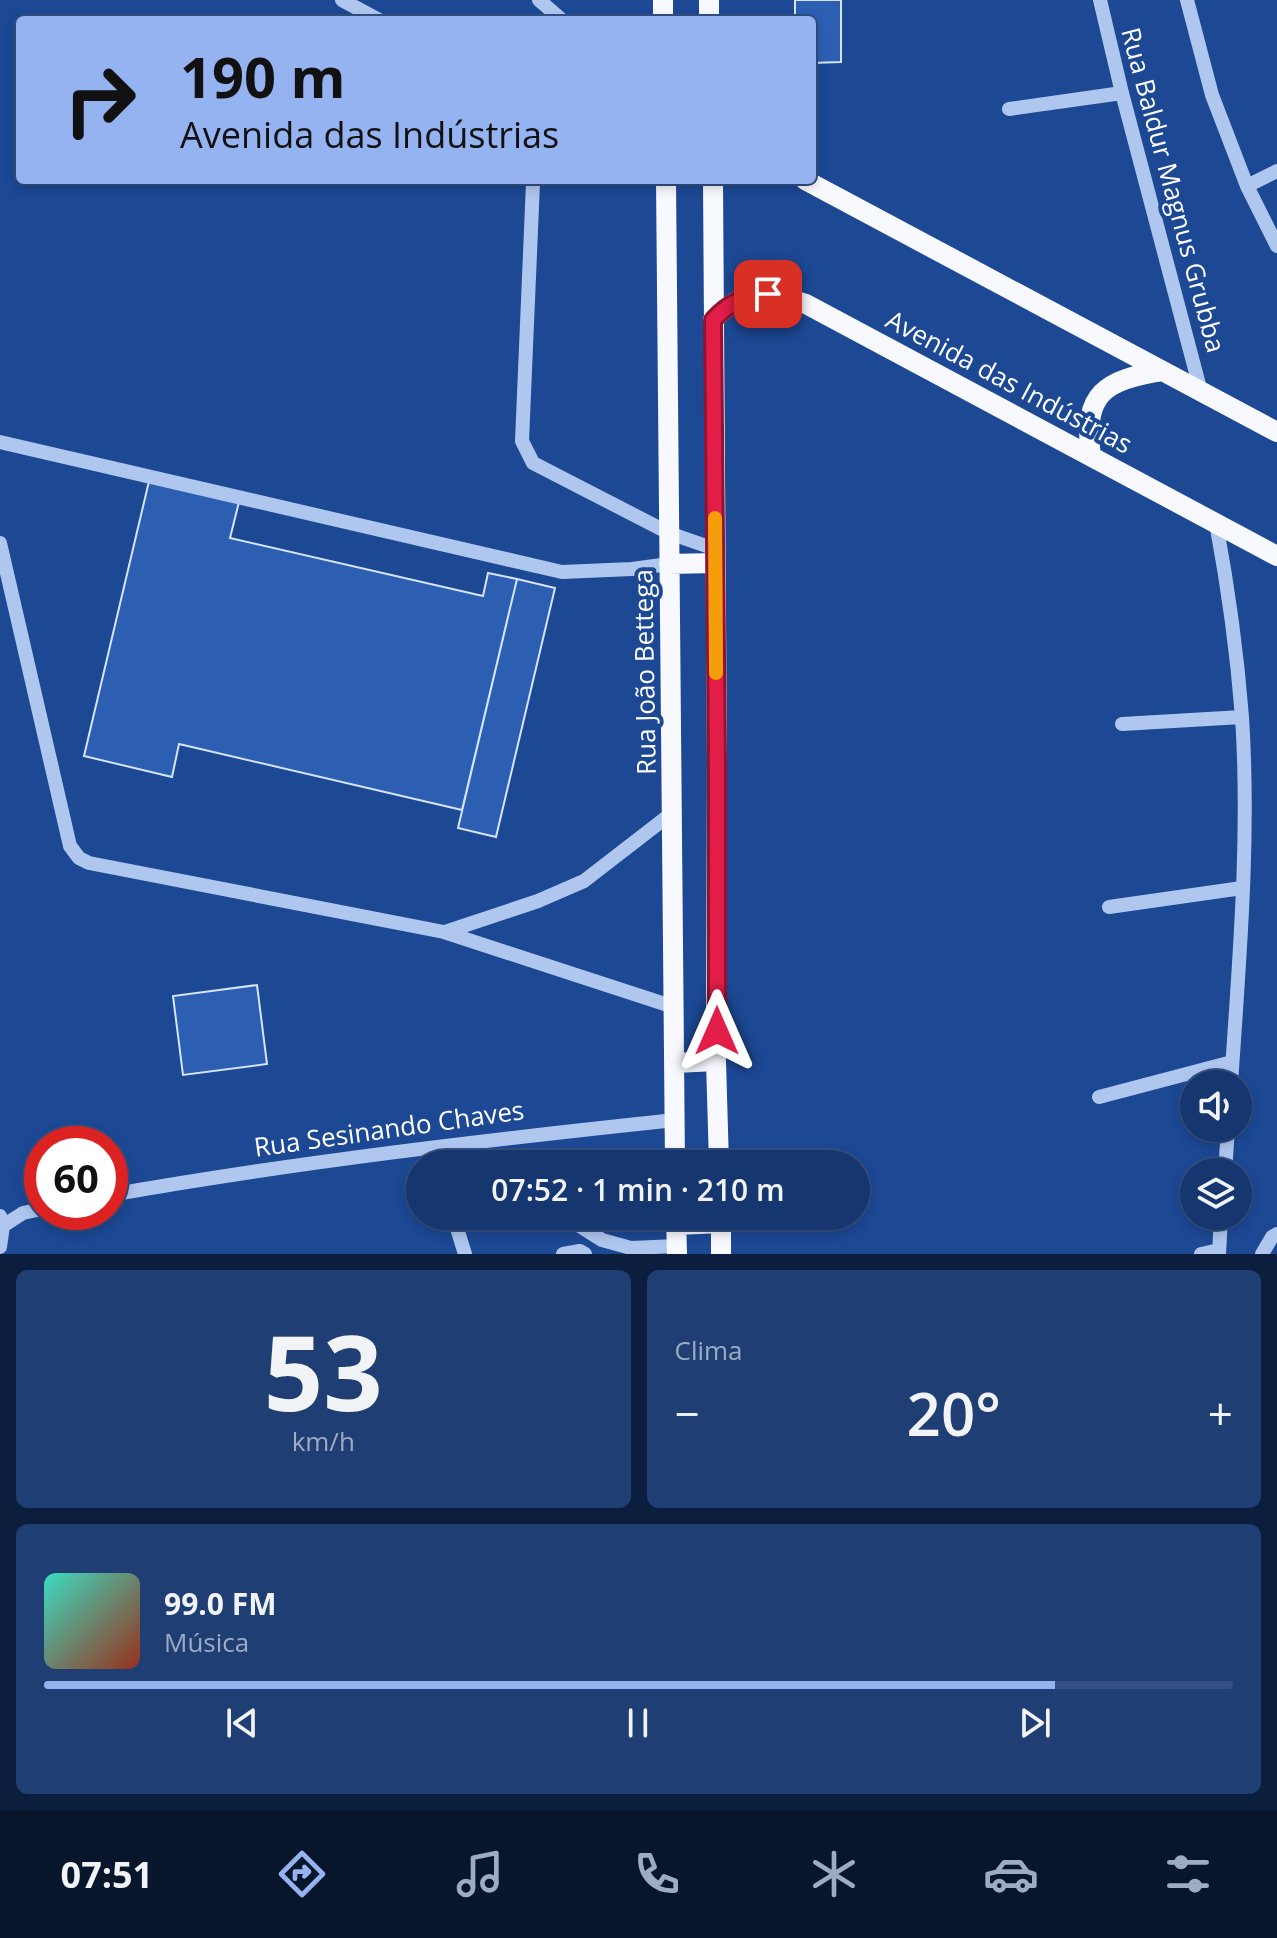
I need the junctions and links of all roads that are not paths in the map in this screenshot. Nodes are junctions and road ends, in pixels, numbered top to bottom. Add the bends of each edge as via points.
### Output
1 (342, 0) edge
2 (539, 0) edge
3 (1100, 0) edge
4 (1187, 0) edge
5 (372, 16) edge
6 (557, 16) edge
7 (1122, 93) junction
8 (1009, 109) dead end
9 (1277, 171) edge
10 (533, 184) edge
11 (666, 184) edge
12 (713, 184) edge
13 (812, 184) edge
14 (1247, 186) junction
15 (1277, 246) edge
16 (713, 320) junction
17 (1163, 371) junction
18 (1201, 392) junction
19 (1277, 432) edge
20 (0, 442) edge
21 (1091, 456) junction
22 (1216, 523) junction
23 (669, 533) junction
24 (0, 543) edge
25 (715, 556) junction
26 (1277, 556) edge
27 (669, 564) junction
28 (1242, 717) junction
29 (1122, 724) dead end
30 (672, 813) junction
31 (1242, 888) junction
32 (1109, 907) dead end
33 (444, 932) junction
34 (674, 1007) junction
35 (716, 1061) junction
36 (1232, 1062) junction
37 (675, 1063) junction
38 (1232, 1070) edge
39 (1099, 1097) dead end
40 (675, 1120) junction
41 (675, 1150) edge
42 (719, 1150) edge
43 (128, 1192) edge
44 (24, 1213) edge
45 (2, 1221) edge
46 (458, 1230) edge
47 (586, 1230) edge
48 (676, 1230) edge
49 (721, 1230) edge
50 (1220, 1230) edge
51 (1277, 1234) edge
52 (0, 1247) edge
53 (677, 1250) edge
54 (1219, 1252) edge
55 (465, 1254) edge
56 (563, 1254) edge
57 (585, 1254) edge
58 (721, 1254) edge
59 (1201, 1254) edge
60 (1262, 1254) edge

1 - 5 street
2 - 6 street
3 - 7 street, Rua Baldur Magnus Grubba
4 - 14 street via 1212,95
7 - 8 street
7 - 18 street, Rua Baldur Magnus Grubba
9 - 14 street
10 - 23 street via 522,441 533,463
11 - 23 main road, Rua João Bettega
12 - 16 main road
13 - 17 main road
14 - 15 street
16 - 21 main road, Avenida das Indústrias via 741,297 752,295 806,304
16 - 25 main road
17 - 18 main road
17 - 21 main road via 1130,376 1097,399 1089,414
18 - 19 main road
20 - 27 street via 562,572
21 - 22 main road, Avenida das Indústrias
22 - 26 main road, Avenida das Indústrias
22 - 28 street
23 - 25 street
23 - 27 main road, Rua João Bettega
24 - 33 street via 70,846 79,858
25 - 27 main road
25 - 35 main road
27 - 30 main road, Rua João Bettega
28 - 29 street
28 - 31 street
30 - 33 street via 584,881
30 - 34 main road, Rua João Bettega
31 - 32 street
31 - 36 street
33 - 34 street
34 - 37 main road, Rua João Bettega
35 - 37 main road
35 - 42 main road
36 - 38 street
36 - 39 street
37 - 40 main road, Rua João Bettega
40 - 41 main road, Rua João Bettega
40 - 43 street, Rua Sesinando Chaves via 482,1141
44 - 45 street
45 - 52 street
46 - 55 street
47 - 53 street via 631,1248
48 - 53 main road
49 - 58 main road
50 - 54 street
51 - 60 street
54 - 59 street
56 - 57 street

